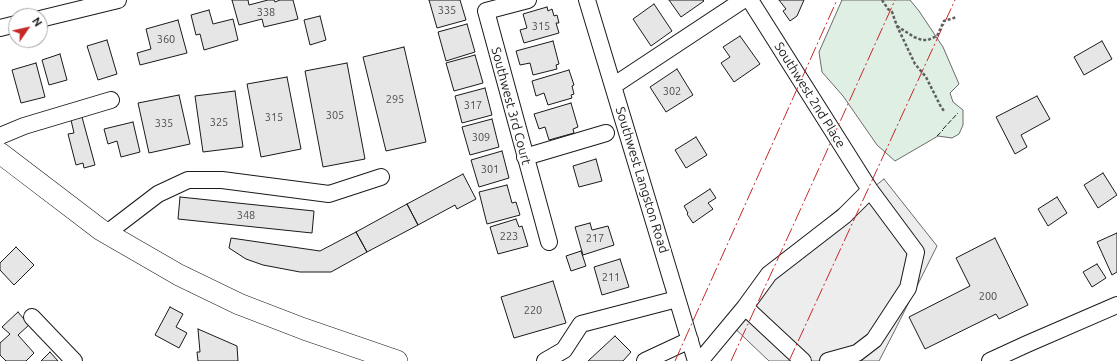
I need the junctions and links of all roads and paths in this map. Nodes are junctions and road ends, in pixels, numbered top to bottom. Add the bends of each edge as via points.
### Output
1 (117, 0) edge
2 (528, 0) edge
3 (587, 0) edge
4 (743, 0) edge
5 (750, 0) edge
6 (882, 0) edge
7 (484, 6) edge
8 (48, 16) edge
9 (957, 17) dead end
10 (897, 26) junction
11 (613, 86) junction
12 (111, 100) dead end
13 (944, 111) dead end
14 (606, 133) dead end
15 (0, 136) edge
16 (0, 153) edge
17 (526, 157) junction
18 (381, 177) dead end
19 (870, 190) junction
20 (107, 233) junction
21 (549, 242) dead end
22 (677, 299) junction
23 (1117, 305) edge
24 (745, 306) junction
25 (32, 317) dead end
26 (690, 340) junction
27 (74, 361) edge
28 (397, 361) edge
29 (544, 361) edge
30 (645, 361) edge
31 (696, 361) edge
32 (700, 361) edge
33 (803, 361) edge
34 (828, 361) edge
35 (990, 361) edge

1 - 8 street
2 - 7 street, Southwest 3rd Court
3 - 11 street, Southwest Langston Road
4 - 11 street
5 - 19 street, Southwest 2nd Place
6 - 10 path via 892,12
7 - 17 street, Southwest 3rd Court
9 - 10 path via 944,21 937,36 928,40 914,37
10 - 13 path
11 - 22 street, Southwest Langston Road
12 - 15 street via 24,126
14 - 17 street
16 - 20 main road
17 - 21 street, Southwest 3rd Court
18 - 20 street via 329,194 222,180 188,180 158,194
19 - 24 street via 844,216 769,274
19 - 34 street, Southwest 2nd Place via 916,252 908,288 874,340 857,353
20 - 28 main road via 179,274 239,304
22 - 26 street, Southwest Langston Road
22 - 29 street via 581,324 564,350
23 - 35 street
24 - 32 street
24 - 33 street
25 - 27 street
26 - 30 street
26 - 31 street, Southwest Langston Road

